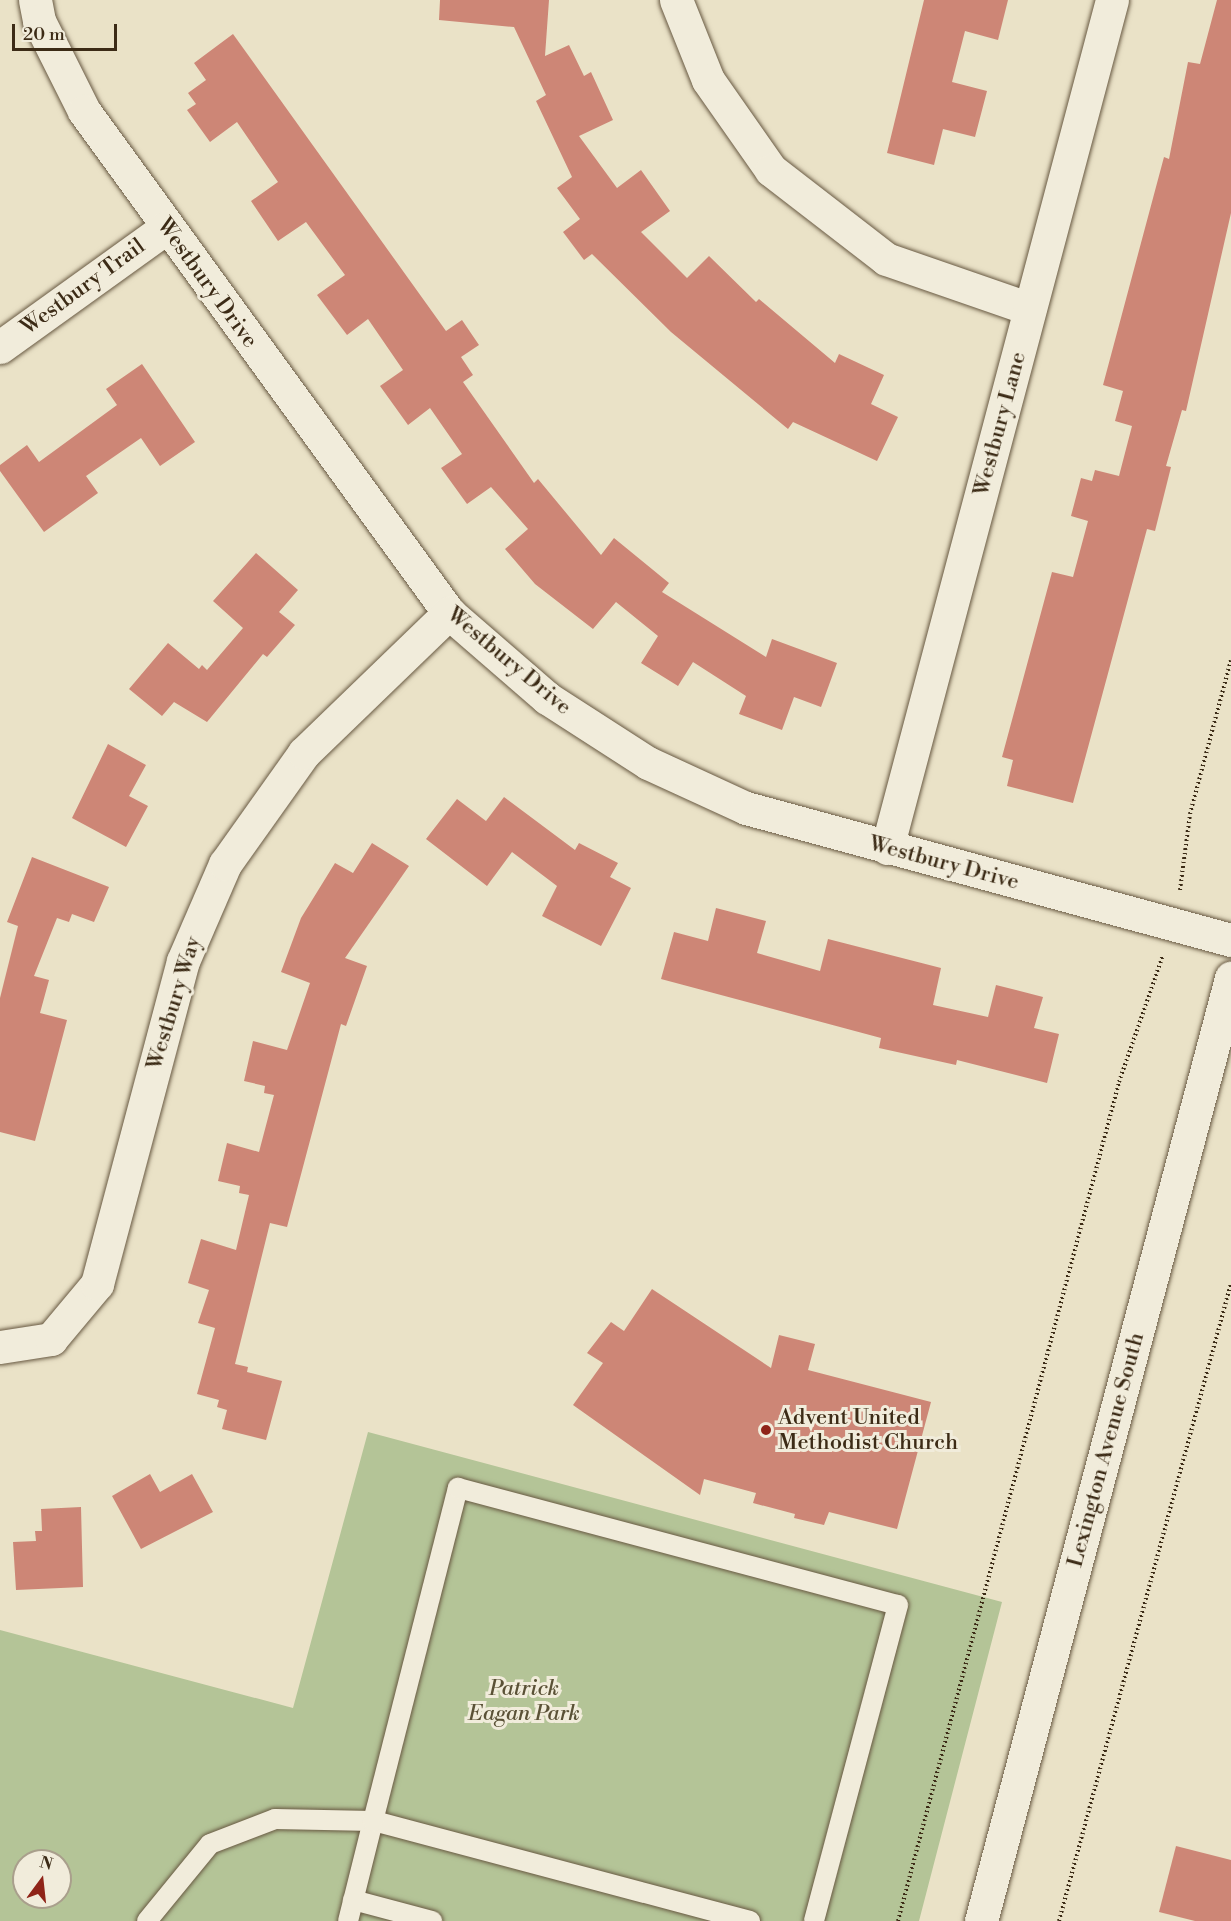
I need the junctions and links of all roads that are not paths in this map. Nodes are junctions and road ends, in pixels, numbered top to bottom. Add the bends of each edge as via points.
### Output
1 (35, 0) edge
2 (676, 0) edge
3 (1112, 0) edge
4 (167, 228) junction
5 (1030, 309) junction
6 (0, 347) edge
7 (449, 613) junction
8 (887, 848) junction
9 (1231, 940) edge
10 (1231, 978) edge
11 (0, 1347) edge
12 (373, 1821) junction
13 (353, 1900) junction
14 (147, 1921) edge
15 (348, 1921) edge
16 (432, 1921) edge
17 (750, 1921) edge
18 (814, 1921) edge
19 (981, 1921) edge

1 - 4 street, Westbury Drive via 39,21 84,111
2 - 5 street via 708,80 771,170 886,259
3 - 5 street, Westbury Lane
4 - 6 street, Westbury Trail
4 - 7 street, Westbury Drive
5 - 8 street, Westbury Lane
7 - 8 street, Westbury Drive via 547,698 648,763 746,808
7 - 11 street, Westbury Way via 304,753 225,864 183,961 97,1284 51,1339
8 - 9 street, Westbury Drive
10 - 19 street, Lexington Avenue South
12 - 13 lane
12 - 14 lane via 275,1819 210,1844
12 - 17 lane
12 - 18 lane via 458,1488 898,1605
13 - 15 lane
13 - 16 lane

